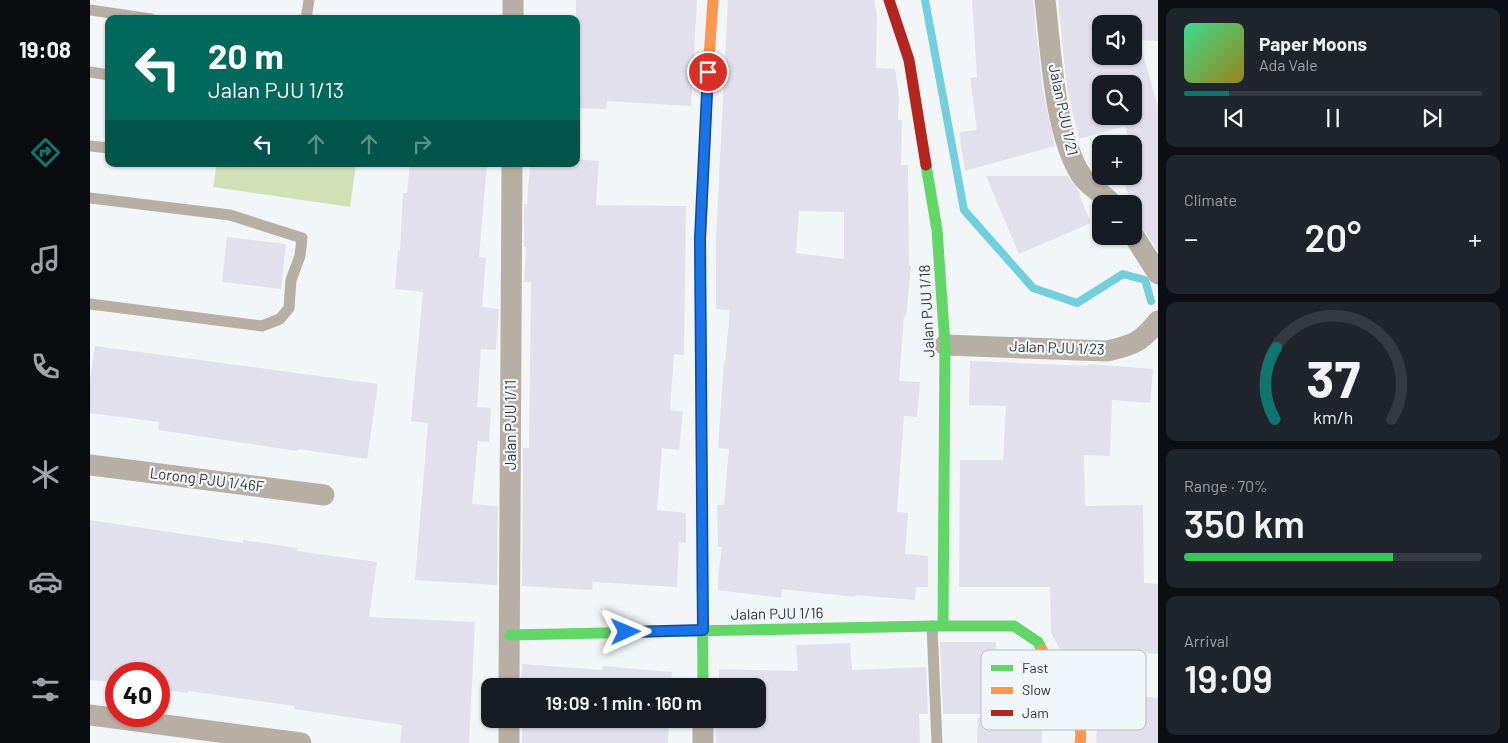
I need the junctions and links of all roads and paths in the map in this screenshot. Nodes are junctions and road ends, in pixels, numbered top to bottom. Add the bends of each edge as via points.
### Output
1 (309, 0) edge
2 (513, 0) edge
3 (713, 0) edge
4 (890, 0) edge
5 (1045, 0) edge
6 (90, 10) edge
7 (124, 15) edge
8 (307, 15) edge
9 (513, 15) edge
10 (90, 72) edge
11 (105, 74) edge
12 (90, 146) edge
13 (105, 148) edge
14 (512, 167) edge
15 (1102, 195) edge
16 (90, 198) edge
17 (1140, 245) edge
18 (1158, 274) edge
19 (90, 304) edge
20 (1158, 321) edge
21 (945, 345) junction
22 (90, 465) edge
23 (324, 495) dead end
24 (938, 626) junction
25 (703, 630) junction
26 (510, 634) junction
27 (1042, 650) edge
28 (509, 678) edge
29 (703, 678) edge
30 (90, 715) edge
31 (509, 728) edge
32 (703, 728) edge
33 (1081, 730) edge
34 (301, 743) edge
35 (508, 743) edge
36 (703, 743) edge
37 (937, 743) edge
38 (1080, 743) edge

1 - 8 lane
2 - 9 street
3 - 25 street via 700,238
4 - 21 street, Jalan PJU 1/18 via 909,60 935,220
5 - 15 street, Jalan PJU 1/21 via 1056,93 1071,158 1082,178
6 - 7 lane
10 - 11 lane
12 - 13 lane
14 - 26 street, Jalan PJU 1/11
16 - 19 lane via 230,215 302,238 300,256 291,280 289,308 280,318 262,326
17 - 18 street
20 - 21 street, Jalan PJU 1/23 via 1131,346 1107,351
21 - 24 street, Jalan PJU 1/18
22 - 23 street, Lorong PJU 1/46F
24 - 25 street, Jalan PJU 1/16
24 - 27 street, Jalan PJU 1/16 via 1014,626 1038,642
24 - 37 lane
25 - 26 street, Jalan PJU 1/16
25 - 29 street
26 - 28 street, Jalan PJU 1/11
30 - 34 street
31 - 35 street
32 - 36 street
33 - 38 street, Jalan PJU 1/16

